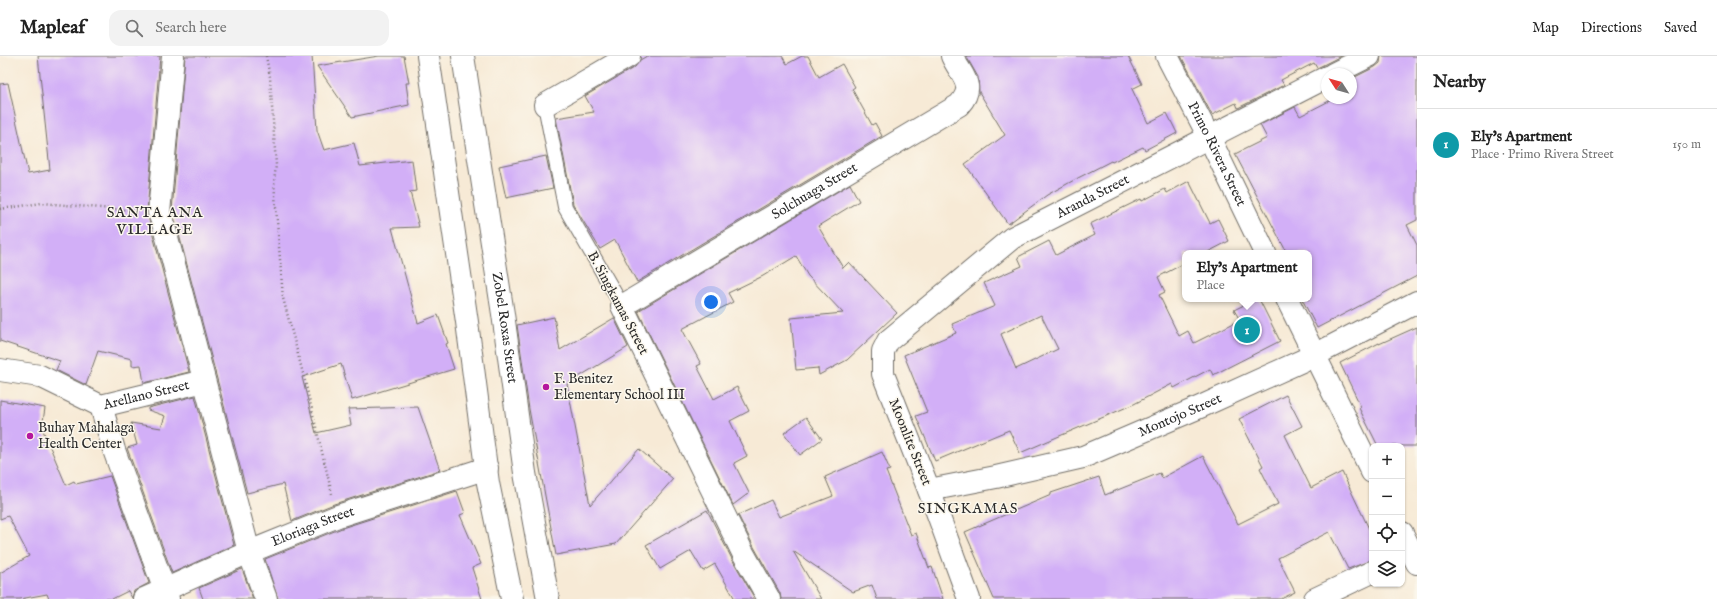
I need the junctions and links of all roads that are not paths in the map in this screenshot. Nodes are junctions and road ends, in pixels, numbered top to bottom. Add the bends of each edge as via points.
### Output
1 (173, 56) edge
2 (428, 56) edge
3 (463, 56) edge
4 (629, 56) edge
5 (952, 56) edge
6 (1167, 56) edge
7 (1369, 56) edge
8 (1346, 68) edge
9 (1321, 80) edge
10 (545, 105) joint
11 (1209, 137) junction
12 (1264, 250) edge
13 (1289, 302) edge
14 (1417, 302) edge
15 (622, 306) junction
16 (883, 351) joint
17 (1314, 355) junction
18 (0, 370) edge
19 (204, 381) junction
20 (101, 406) junction
21 (1369, 466) edge
22 (487, 468) junction
23 (929, 490) junction
24 (1405, 540) edge
25 (249, 552) junction
26 (1412, 556) edge
27 (1369, 573) edge
28 (166, 595) edge
29 (144, 599) edge
30 (266, 599) edge
31 (512, 599) edge
32 (548, 599) edge
33 (769, 599) edge
34 (969, 599) edge
35 (1315, 599) edge

1 - 19 street via 159,213
2 - 22 street
3 - 32 street, Zobel Roxas Street via 525,473
4 - 10 street
5 - 15 street, Solchuaga Street via 967,84 968,91 959,105
6 - 11 street, Primo Rivera Street
7 - 8 street
9 - 11 street, Aranda Street
10 - 15 lane, B. Singkamas Street via 565,207
11 - 12 street, Primo Rivera Street
11 - 16 street, Aranda Street via 1012,238 888,341
13 - 17 street
14 - 17 street, Montojo Street
15 - 33 street, B. Singkamas Street via 743,553
16 - 23 street, Moonlite Street via 883,374
17 - 21 street
17 - 23 street, Montojo Street via 1083,457
18 - 20 street, Arellano Street via 40,376
19 - 20 street, Arellano Street
19 - 25 street
20 - 28 street
22 - 25 street, Eloriaga Street via 338,516
22 - 31 street
23 - 34 street, Moonlite Street
24 - 26 street
25 - 28 street, Eloriaga Street
25 - 30 street
27 - 35 street
28 - 29 street, Eloriaga Street

